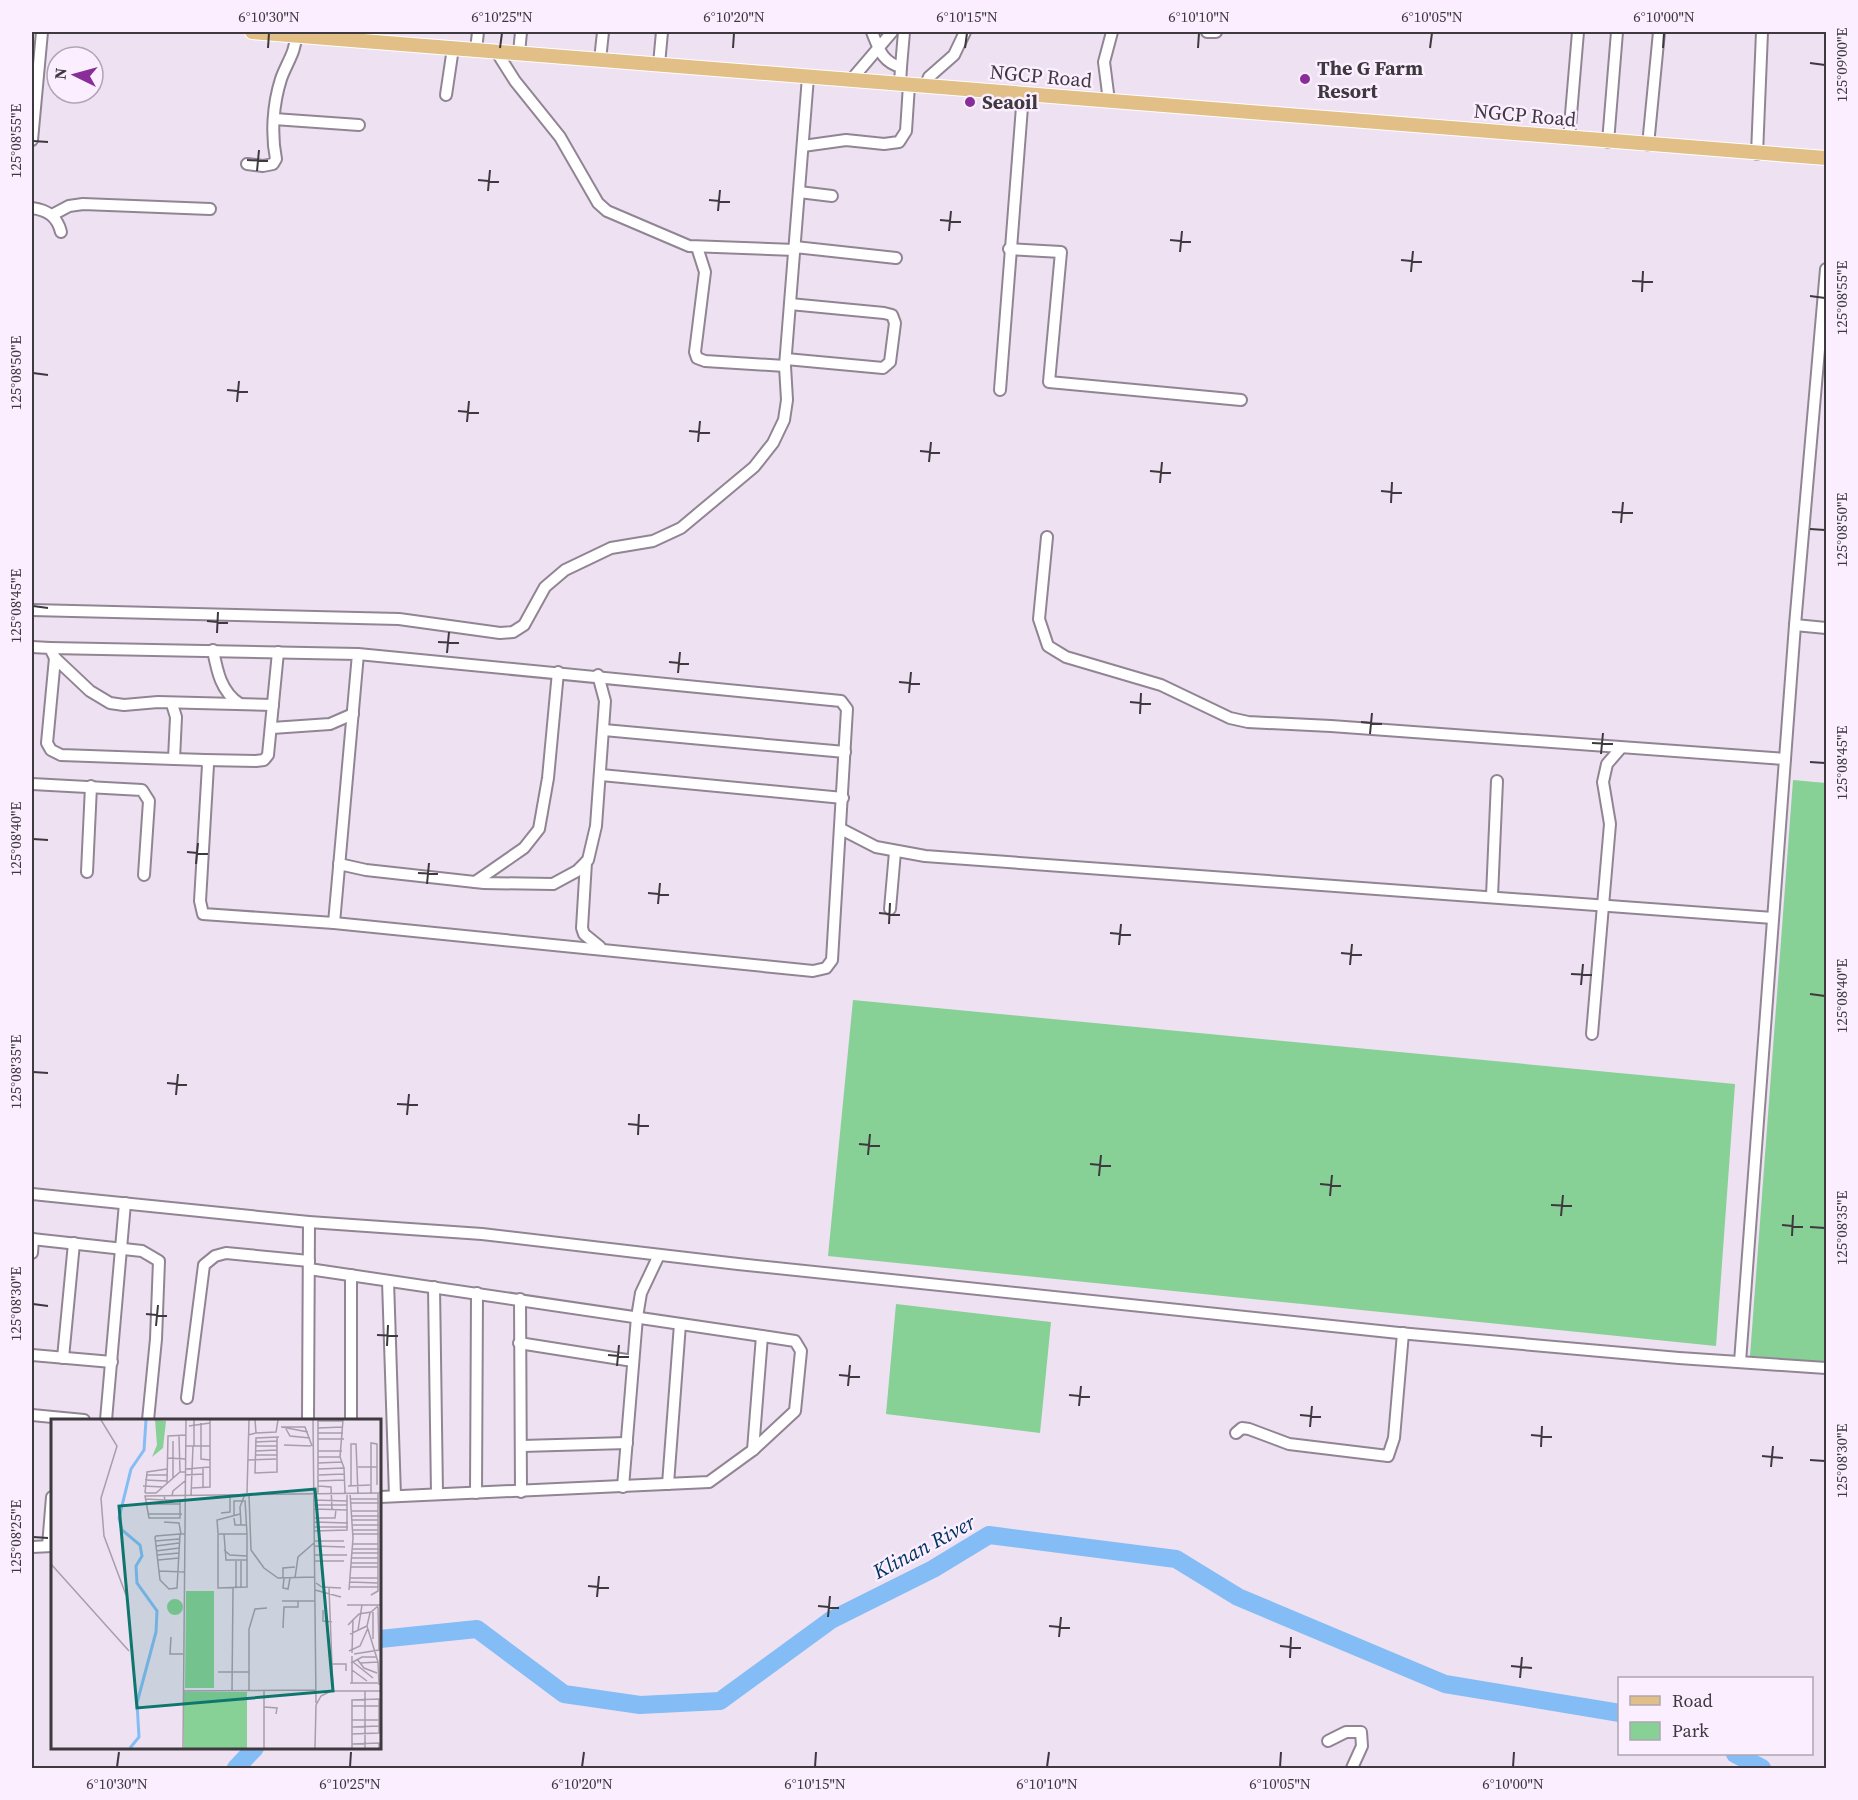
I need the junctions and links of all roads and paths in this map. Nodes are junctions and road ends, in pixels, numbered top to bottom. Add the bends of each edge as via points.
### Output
1 (42, 32) edge
2 (252, 32) edge
3 (266, 32) edge
4 (478, 32) edge
5 (521, 32) edge
6 (603, 32) edge
7 (662, 32) edge
8 (872, 32) edge
9 (892, 32) edge
10 (904, 32) edge
11 (965, 32) edge
12 (1112, 32) edge
13 (1207, 32) edge
14 (1216, 32) edge
15 (1578, 32) edge
16 (1617, 32) edge
17 (1659, 32) edge
18 (1762, 32) edge
19 (302, 34) edge
20 (346, 35) edge
21 (384, 37) edge
22 (878, 47) junction
23 (453, 48) junction
24 (477, 50) junction
25 (496, 51) junction
26 (519, 53) junction
27 (600, 60) junction
28 (658, 64) junction
29 (901, 67) junction
30 (808, 76) junction
31 (851, 80) junction
32 (904, 84) junction
33 (925, 86) junction
34 (1023, 94) junction
35 (446, 95) dead end
36 (1109, 101) junction
37 (274, 119) junction
38 (359, 125) dead end
39 (1569, 138) junction
40 (32, 140) edge
41 (1608, 142) junction
42 (1648, 145) junction
43 (803, 146) junction
44 (1757, 154) junction
45 (1827, 158) edge
46 (247, 164) dead end
47 (799, 192) junction
48 (832, 196) dead end
49 (32, 208) edge
50 (210, 209) dead end
51 (52, 215) junction
52 (61, 232) dead end
53 (697, 247) junction
54 (795, 249) junction
55 (1009, 249) junction
56 (896, 258) dead end
57 (1827, 269) edge
58 (790, 304) junction
59 (785, 362) junction
60 (1000, 390) dead end
61 (1241, 400) dead end
62 (1047, 537) dead end
63 (32, 610) edge
64 (1795, 625) junction
65 (1827, 628) edge
66 (32, 647) edge
67 (213, 651) junction
68 (278, 652) junction
69 (52, 653) junction
70 (358, 654) junction
71 (558, 672) junction
72 (598, 675) junction
73 (172, 704) junction
74 (240, 704) junction
75 (273, 705) junction
76 (353, 714) junction
77 (272, 728) junction
78 (604, 730) junction
79 (1620, 748) junction
80 (845, 752) junction
81 (174, 759) junction
82 (1785, 759) junction
83 (205, 760) junction
84 (601, 775) junction
85 (1497, 781) dead end
86 (32, 784) edge
87 (91, 786) junction
88 (843, 798) junction
89 (841, 829) junction
90 (895, 852) junction
91 (586, 862) junction
92 (339, 864) junction
93 (87, 872) dead end
94 (144, 875) dead end
95 (475, 882) junction
96 (1492, 896) junction
97 (1604, 905) junction
98 (890, 909) dead end
99 (1773, 918) junction
100 (334, 923) junction
101 (601, 948) junction
102 (1592, 1034) dead end
103 (32, 1194) edge
104 (125, 1203) junction
105 (309, 1222) junction
106 (32, 1239) edge
107 (74, 1243) junction
108 (122, 1248) junction
109 (32, 1253) edge
110 (659, 1255) junction
111 (309, 1265) junction
112 (351, 1275) junction
113 (388, 1281) junction
114 (434, 1287) junction
115 (477, 1293) junction
116 (520, 1299) junction
117 (637, 1317) junction
118 (680, 1324) junction
119 (1403, 1334) junction
120 (762, 1336) junction
121 (519, 1343) junction
122 (32, 1355) edge
123 (63, 1358) junction
124 (633, 1361) junction
125 (112, 1362) junction
126 (1740, 1362) junction
127 (1827, 1368) edge
128 (187, 1398) dead end
129 (32, 1415) edge
130 (59, 1419) edge
131 (106, 1419) edge
132 (148, 1419) edge
133 (308, 1419) edge
134 (351, 1419) edge
135 (1236, 1433) dead end
136 (627, 1443) junction
137 (522, 1446) junction
138 (753, 1450) junction
139 (668, 1484) junction
140 (623, 1487) junction
141 (521, 1491) junction
142 (476, 1493) junction
143 (437, 1494) junction
144 (395, 1496) junction
145 (381, 1497) edge
146 (51, 1522) edge
147 (50, 1546) edge
148 (32, 1547) edge
149 (1328, 1741) dead end
150 (1353, 1768) edge

1 - 40 street
2 - 3 main road, NGCP Road
3 - 19 main road, NGCP Road
4 - 24 street
5 - 26 street
6 - 27 street
7 - 28 street
8 - 22 street
9 - 22 street
10 - 29 street
11 - 33 street via 954,55 929,77
12 - 36 street via 1104,62
13 - 14 street
15 - 39 street
16 - 41 street
17 - 42 street
18 - 44 street
19 - 20 main road, NGCP Road
19 - 37 street via 282,77
20 - 21 main road, NGCP Road
21 - 23 main road, NGCP Road
22 - 29 street via 886,62
22 - 31 street
23 - 24 main road, NGCP Road
23 - 35 street
24 - 25 main road, NGCP Road
25 - 26 main road, NGCP Road
25 - 53 street via 560,137 598,203 625,220
26 - 27 main road, NGCP Road
27 - 28 main road, NGCP Road
28 - 30 main road, NGCP Road
29 - 32 street
30 - 31 main road, NGCP Road
30 - 43 street
31 - 32 main road, NGCP Road
32 - 33 main road, NGCP Road
32 - 43 street via 906,131 899,142 838,140
33 - 34 main road, NGCP Road
34 - 36 main road, NGCP Road
34 - 55 street
36 - 39 main road, NGCP Road
37 - 38 street
37 - 46 street via 273,164
39 - 41 main road, NGCP Road
41 - 42 main road, NGCP Road
42 - 44 main road, NGCP Road
43 - 47 street
44 - 45 main road, NGCP Road
47 - 48 street
47 - 54 street
49 - 51 street
50 - 51 street via 83,204
51 - 52 street
53 - 54 street
53 - 59 street via 705,272 697,358
54 - 56 street
54 - 58 street
55 - 60 street
55 - 61 street via 1061,252 1049,382
57 - 64 street
58 - 59 street
58 - 59 street via 892,315 895,323 890,362 883,368
59 - 63 street via 784,420 773,444 754,467 681,528 653,541 611,548 565,570 545,587 524,625 513,632 399,619
62 - 79 street via 1039,619 1048,646 1066,657 1161,685 1230,718
64 - 65 street
64 - 82 street
66 - 69 street
67 - 68 street
67 - 69 street
67 - 74 street via 220,682
68 - 70 street
68 - 75 street
69 - 73 street via 90,691 110,703
69 - 81 street via 47,743 51,750 61,755
70 - 71 street
70 - 76 street
71 - 72 street
71 - 95 street via 539,829 524,848
72 - 78 street via 605,700
72 - 80 street via 841,701 847,709
73 - 74 street
73 - 81 street via 176,717
74 - 75 street
75 - 77 street
76 - 77 street via 330,724
76 - 92 street
77 - 83 street via 264,760
78 - 80 street
78 - 84 street
79 - 82 street
79 - 97 street via 1607,764 1603,782 1610,824
80 - 88 street
81 - 83 street
82 - 99 street
83 - 100 street via 209,771 200,901 203,914
84 - 88 street
84 - 91 street via 593,848
85 - 96 street
86 - 87 street
87 - 93 street
87 - 94 street via 132,788 146,794 149,801
88 - 89 street
89 - 90 street
89 - 101 street via 834,944 832,960 826,968 813,971
90 - 96 street
90 - 98 street
91 - 95 street via 578,871 553,884
91 - 101 street via 582,928
92 - 95 street
92 - 100 street
96 - 97 street
97 - 99 street
97 - 102 street
99 - 126 street
100 - 101 street
103 - 104 street
104 - 105 street
104 - 108 street
105 - 110 street via 482,1234
105 - 111 street
106 - 107 street
106 - 109 street
107 - 108 street
107 - 123 street
108 - 125 street
108 - 132 street via 150,1253 159,1261
110 - 117 street via 641,1293
110 - 119 street
111 - 112 street
111 - 128 street via 225,1253 204,1265
111 - 133 street
112 - 113 street
112 - 134 street
113 - 114 street
113 - 144 street
114 - 115 street
114 - 143 street
115 - 116 street
115 - 142 street
116 - 117 street
116 - 121 street
117 - 118 street
117 - 124 street
118 - 120 street
118 - 139 street
119 - 126 street
119 - 135 street via 1394,1438 1388,1456 1289,1444 1249,1429 1242,1428
120 - 138 street
120 - 138 street via 795,1341 801,1351 795,1411
121 - 124 street
121 - 137 street
122 - 123 street
123 - 125 street
124 - 136 street
125 - 131 street
126 - 127 street
129 - 130 street
136 - 137 street
136 - 140 street
137 - 141 street
138 - 139 street via 709,1482
139 - 140 street
140 - 141 street
141 - 142 street
142 - 143 street
143 - 144 street
144 - 145 street
146 - 147 street
147 - 148 street
149 - 150 street via 1346,1732 1361,1732 1362,1746

